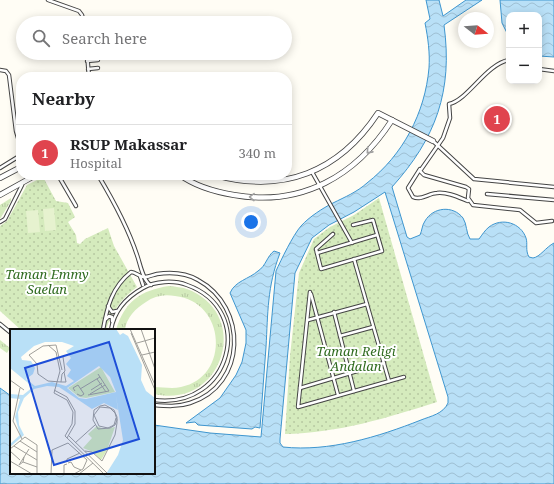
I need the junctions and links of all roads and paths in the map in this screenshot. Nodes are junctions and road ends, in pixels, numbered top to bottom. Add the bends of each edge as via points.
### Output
1 (48, 0) edge
2 (82, 16) edge
3 (98, 60) dead end
4 (87, 61) joint
5 (506, 61) edge
6 (98, 68) dead end
7 (88, 69) junction
8 (542, 69) edge
9 (0, 70) edge
10 (554, 71) edge
11 (88, 72) edge
12 (392, 120) junction
13 (16, 131) edge
14 (433, 141) joint
15 (439, 145) junction
16 (16, 158) edge
17 (0, 168) edge
18 (420, 169) junction
19 (16, 170) edge
20 (312, 172) junction
21 (0, 178) edge
22 (292, 178) edge
23 (27, 180) edge
24 (61, 180) edge
25 (101, 180) edge
26 (191, 180) edge
27 (235, 180) edge
28 (283, 180) edge
29 (23, 182) junction
30 (320, 186) junction
31 (554, 187) edge
32 (487, 194) dead end
33 (0, 195) edge
34 (554, 200) edge
35 (469, 201) junction
36 (76, 206) dead end
37 (552, 221) dead end
38 (0, 222) edge
39 (353, 225) dead end
40 (333, 234) dead end
41 (377, 235) junction
42 (352, 243) junction
43 (317, 253) junction
44 (354, 259) junction
45 (139, 275) junction
46 (150, 276) junction
47 (145, 277) junction
48 (146, 281) junction
49 (143, 285) junction
50 (152, 285) junction
51 (140, 290) junction
52 (366, 304) junction
53 (108, 306) junction
54 (119, 310) junction
55 (334, 312) junction
56 (317, 317) junction
57 (308, 320) junction
58 (104, 321) junction
59 (112, 323) junction
60 (0, 324) edge
61 (373, 327) junction
62 (103, 329) edge
63 (111, 329) edge
64 (10, 332) edge
65 (340, 336) junction
66 (384, 363) junction
67 (350, 373) junction
68 (404, 377) dead end
69 (334, 378) junction
70 (389, 381) junction
71 (300, 388) junction
72 (354, 391) junction
73 (338, 396) junction
74 (155, 400) edge
75 (155, 405) edge

1 - 2 lane via 79,11
3 - 4 lane
4 - 7 lane
5 - 15 lane via 480,79 453,104 449,104 448,124
6 - 7 lane
7 - 11 lane
8 - 10 lane
9 - 13 lane via 6,71 9,75
12 - 14 street
12 - 20 street via 378,113 346,152
12 -> 30 street via 358,162
14 - 15 lane
15 - 18 lane
15 - 31 lane via 474,179
16 - 17 lane
18 - 35 lane via 424,176 466,186 469,189
18 - 35 lane via 408,188 413,197 419,198 438,192
19 - 21 street
20 - 22 street
20 - 30 lane
23 - 29 street
24 - 36 lane
25 - 47 lane via 133,243
30 -> 26 street via 280,196 246,197 212,190
27 - 28 street via 258,183
29 - 33 street
29 - 38 lane
30 - 42 lane
32 - 34 lane
35 - 37 lane via 477,206 520,210 536,224
39 - 41 lane via 373,220
40 - 43 lane via 316,250
41 - 42 lane
41 - 44 lane via 382,251
42 - 43 lane
43 - 44 lane via 321,269
44 - 52 lane
45 - 47 lane
45 - 49 lane
45 - 53 lane via 131,272 126,276 117,286
46 - 47 lane
46 - 48 lane
46 - 75 lane via 171,273 184,275 211,288 222,299 235,333 231,365 221,382 191,403 174,406
47 - 48 lane
47 - 49 lane
48 - 50 lane
49 - 51 lane
50 - 51 lane
50 - 74 lane via 161,282 180,283 197,289 212,300 222,315 228,333 227,352 221,370 210,384 195,395 177,401
51 - 54 lane via 130,296
52 - 55 lane
52 - 61 lane
53 - 54 lane via 112,312
53 - 58 lane
54 - 59 lane
55 - 56 lane
55 - 65 lane
56 - 57 lane
56 - 57 lane via 310,292
56 - 69 lane
57 - 71 lane
58 - 59 lane via 109,316
58 - 62 lane
59 - 63 lane
60 - 64 lane
61 - 65 lane
61 - 66 lane
65 - 67 lane
66 - 67 lane
66 - 70 lane
67 - 69 lane
67 - 72 lane
68 - 70 lane
69 - 71 lane
69 - 73 lane
70 - 72 lane
71 - 73 lane via 298,407
72 - 73 lane

